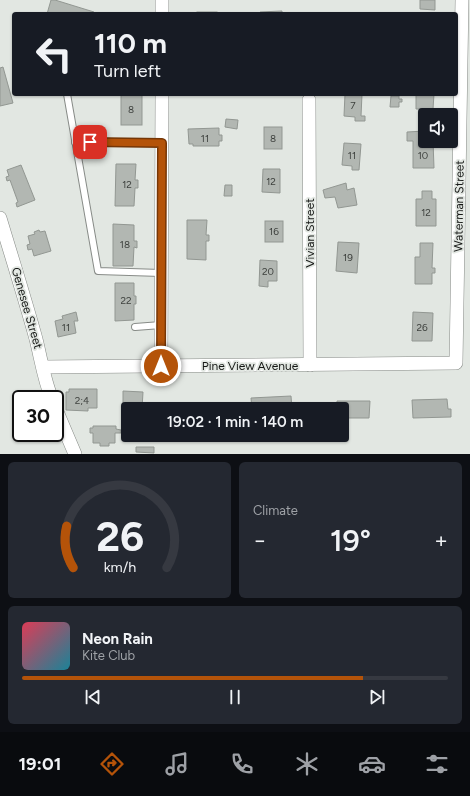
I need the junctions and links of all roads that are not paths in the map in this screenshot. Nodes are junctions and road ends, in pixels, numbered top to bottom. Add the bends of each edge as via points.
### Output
1 (162, 0) edge
2 (462, 0) edge
3 (162, 12) edge
4 (67, 96) edge
5 (162, 96) edge
6 (309, 100) dead end
7 (75, 142) junction
8 (162, 143) junction
9 (0, 218) edge
10 (161, 273) junction
11 (161, 326) junction
12 (135, 327) dead end
13 (456, 363) joint
14 (310, 365) junction
15 (161, 366) junction
16 (44, 367) junction
17 (48, 390) edge
18 (64, 428) edge
19 (75, 454) edge

1 - 3 street
2 - 13 street, Waterman Street
4 - 7 lane
5 - 8 street
6 - 14 street, Vivian Street
7 - 8 lane
7 - 10 lane via 98,271
8 - 10 street
9 - 16 street, Genesee Street
10 - 11 street
11 - 12 lane
11 - 15 street
13 - 14 street, Pine View Avenue
14 - 15 street, Pine View Avenue
15 - 16 street, Pine View Avenue
16 - 17 street, Genesee Street
18 - 19 street

